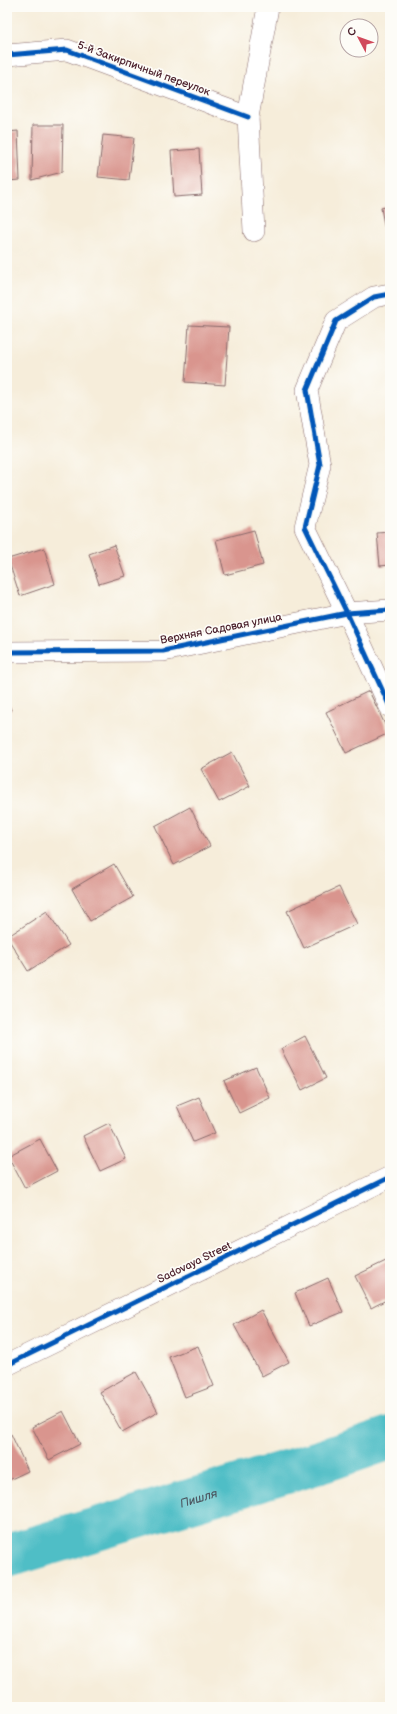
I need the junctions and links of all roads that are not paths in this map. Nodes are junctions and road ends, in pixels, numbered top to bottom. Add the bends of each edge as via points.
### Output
1 (268, 7) edge
2 (7, 55) edge
3 (248, 117) junction
4 (254, 231) dead end
5 (382, 296) edge
6 (390, 610) edge
7 (347, 613) junction
8 (7, 652) edge
9 (390, 707) edge
10 (390, 1177) edge
11 (7, 1365) edge

1 - 3 street
2 - 3 street, 5-й Закирпичный переулок via 66,50
3 - 4 street
5 - 7 street via 336,321 307,390 320,465 305,527
6 - 7 street, Верхняя Садовая улица
7 - 8 street, Верхняя Садовая улица via 163,651
7 - 9 street
10 - 11 street, Sadovaya Street

